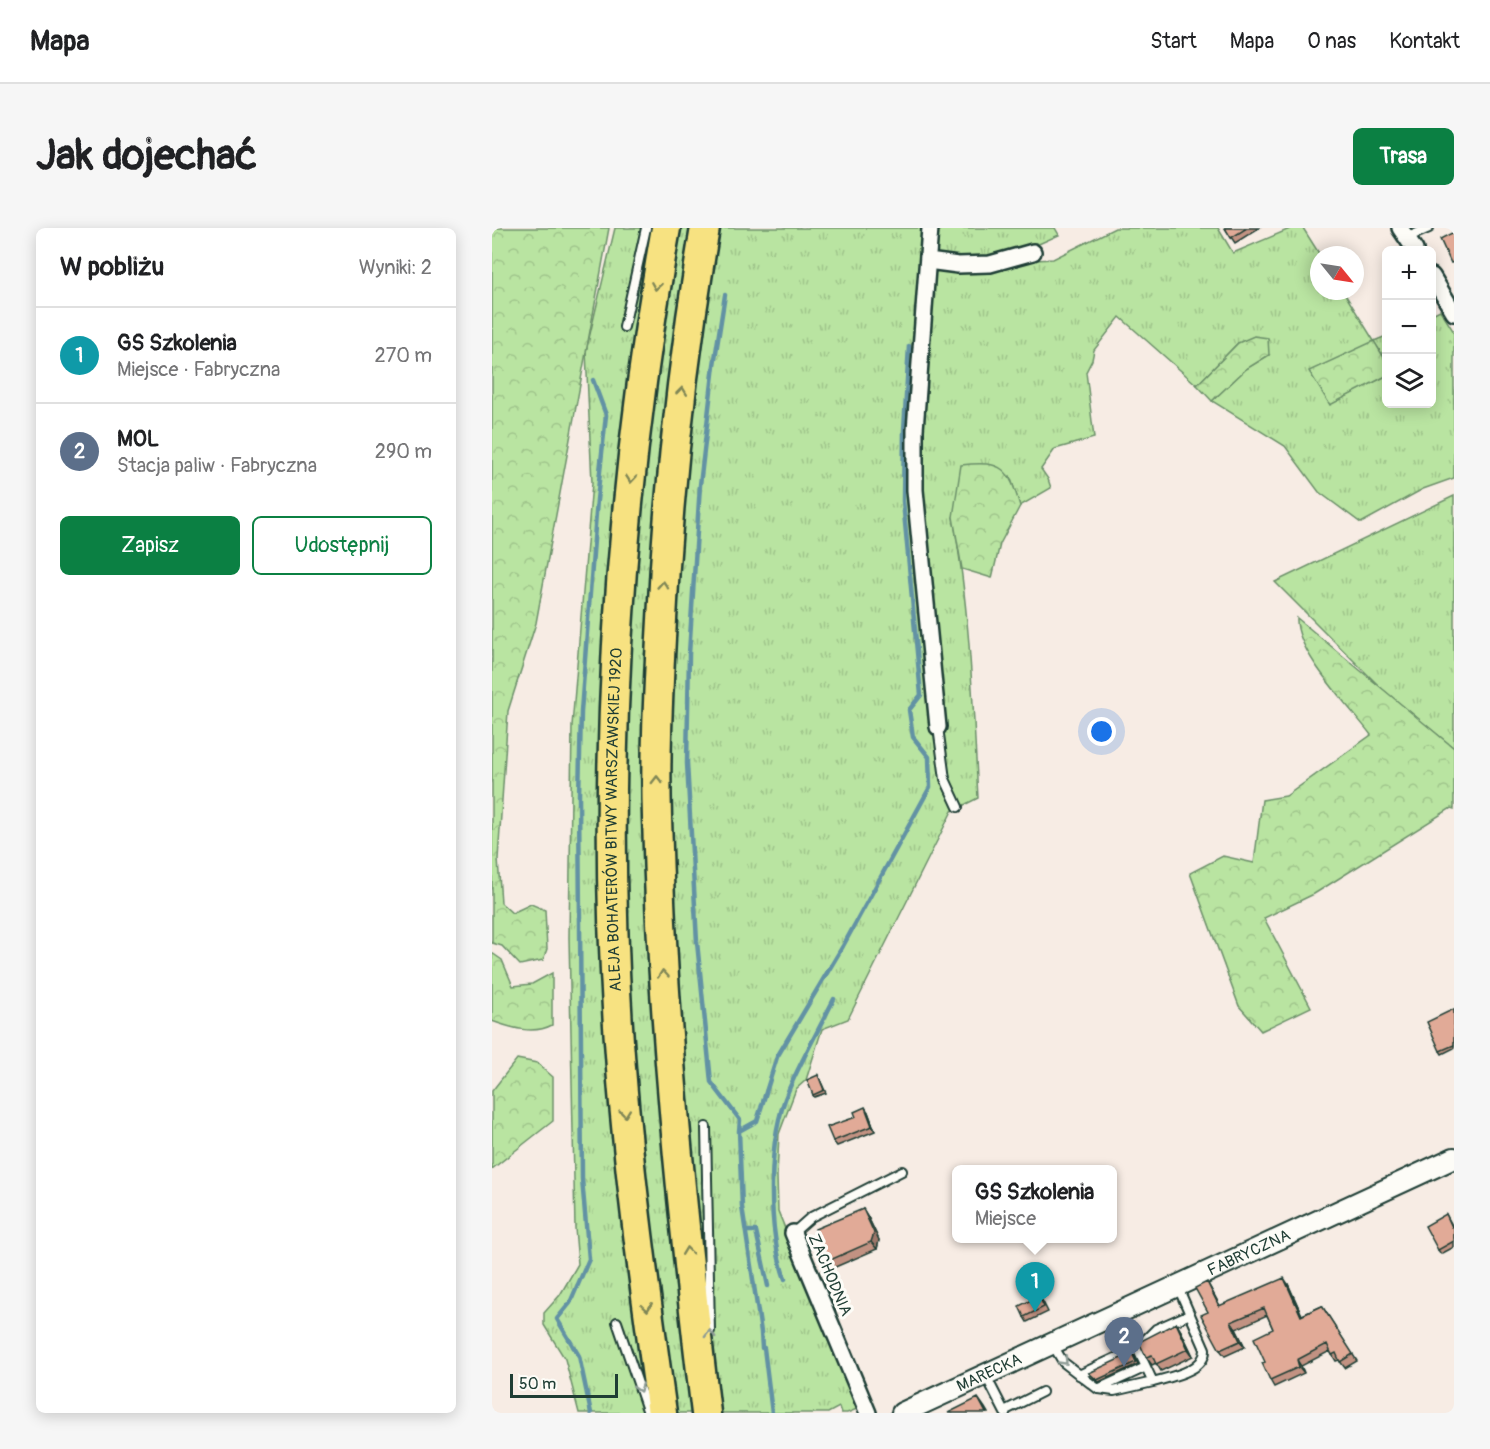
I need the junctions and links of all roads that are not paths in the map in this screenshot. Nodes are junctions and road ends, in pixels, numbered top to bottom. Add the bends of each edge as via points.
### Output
1 (646, 228) edge
2 (666, 228) edge
3 (705, 228) edge
4 (930, 228) edge
5 (1428, 228) edge
6 (1407, 239) edge
7 (1033, 252) dead end
8 (928, 261) junction
9 (1436, 284) edge
10 (1454, 313) edge
11 (624, 327) dead end
12 (938, 727) joint
13 (958, 807) dead end
14 (706, 1127) dead end
15 (1454, 1158) edge
16 (902, 1171) dead end
17 (794, 1233) joint
18 (1178, 1286) junction
19 (1190, 1314) junction
20 (617, 1322) dead end
21 (710, 1335) dead end
22 (1048, 1345) junction
23 (1137, 1348) junction
24 (1146, 1367) junction
25 (710, 1368) dead end
26 (986, 1374) junction
27 (1079, 1375) junction
28 (1153, 1382) junction
29 (1098, 1389) junction
30 (1042, 1392) dead end
31 (1004, 1412) edge
32 (648, 1413) edge
33 (662, 1413) edge
34 (706, 1413) edge
35 (711, 1413) edge
36 (868, 1413) edge
37 (902, 1413) edge

1 - 11 lane
2 -> 33 highway, ALEJA BOHATERÓW BITWY WARSZAWSKIEJ 1920 via 644,358 628,506 612,784 621,1069 638,1245
34 -> 3 highway via 674,1115 662,960 657,786 667,533 688,337
4 - 8 street
5 - 6 lane
7 - 8 street via 990,264
8 - 12 street via 915,430 915,490
9 - 10 street
12 - 13 lane via 945,779
21 -> 14 lane
15 - 18 street, FABRYCZNA
16 - 17 lane, ZACHODNIA via 811,1217
17 - 36 street, ZACHODNIA
18 - 19 lane
18 - 22 street, FABRYCZNA
19 - 23 lane via 1156,1329
19 - 28 lane via 1205,1357 1187,1371
20 -> 32 lane
22 - 26 street, MARECKA
22 -> 27 lane
23 - 24 lane
23 - 27 lane
24 - 28 lane
24 - 29 lane
25 - 35 lane
26 - 31 lane
26 - 37 street, MARECKA
27 - 29 lane
28 - 29 lane via 1114,1391
30 - 31 lane

